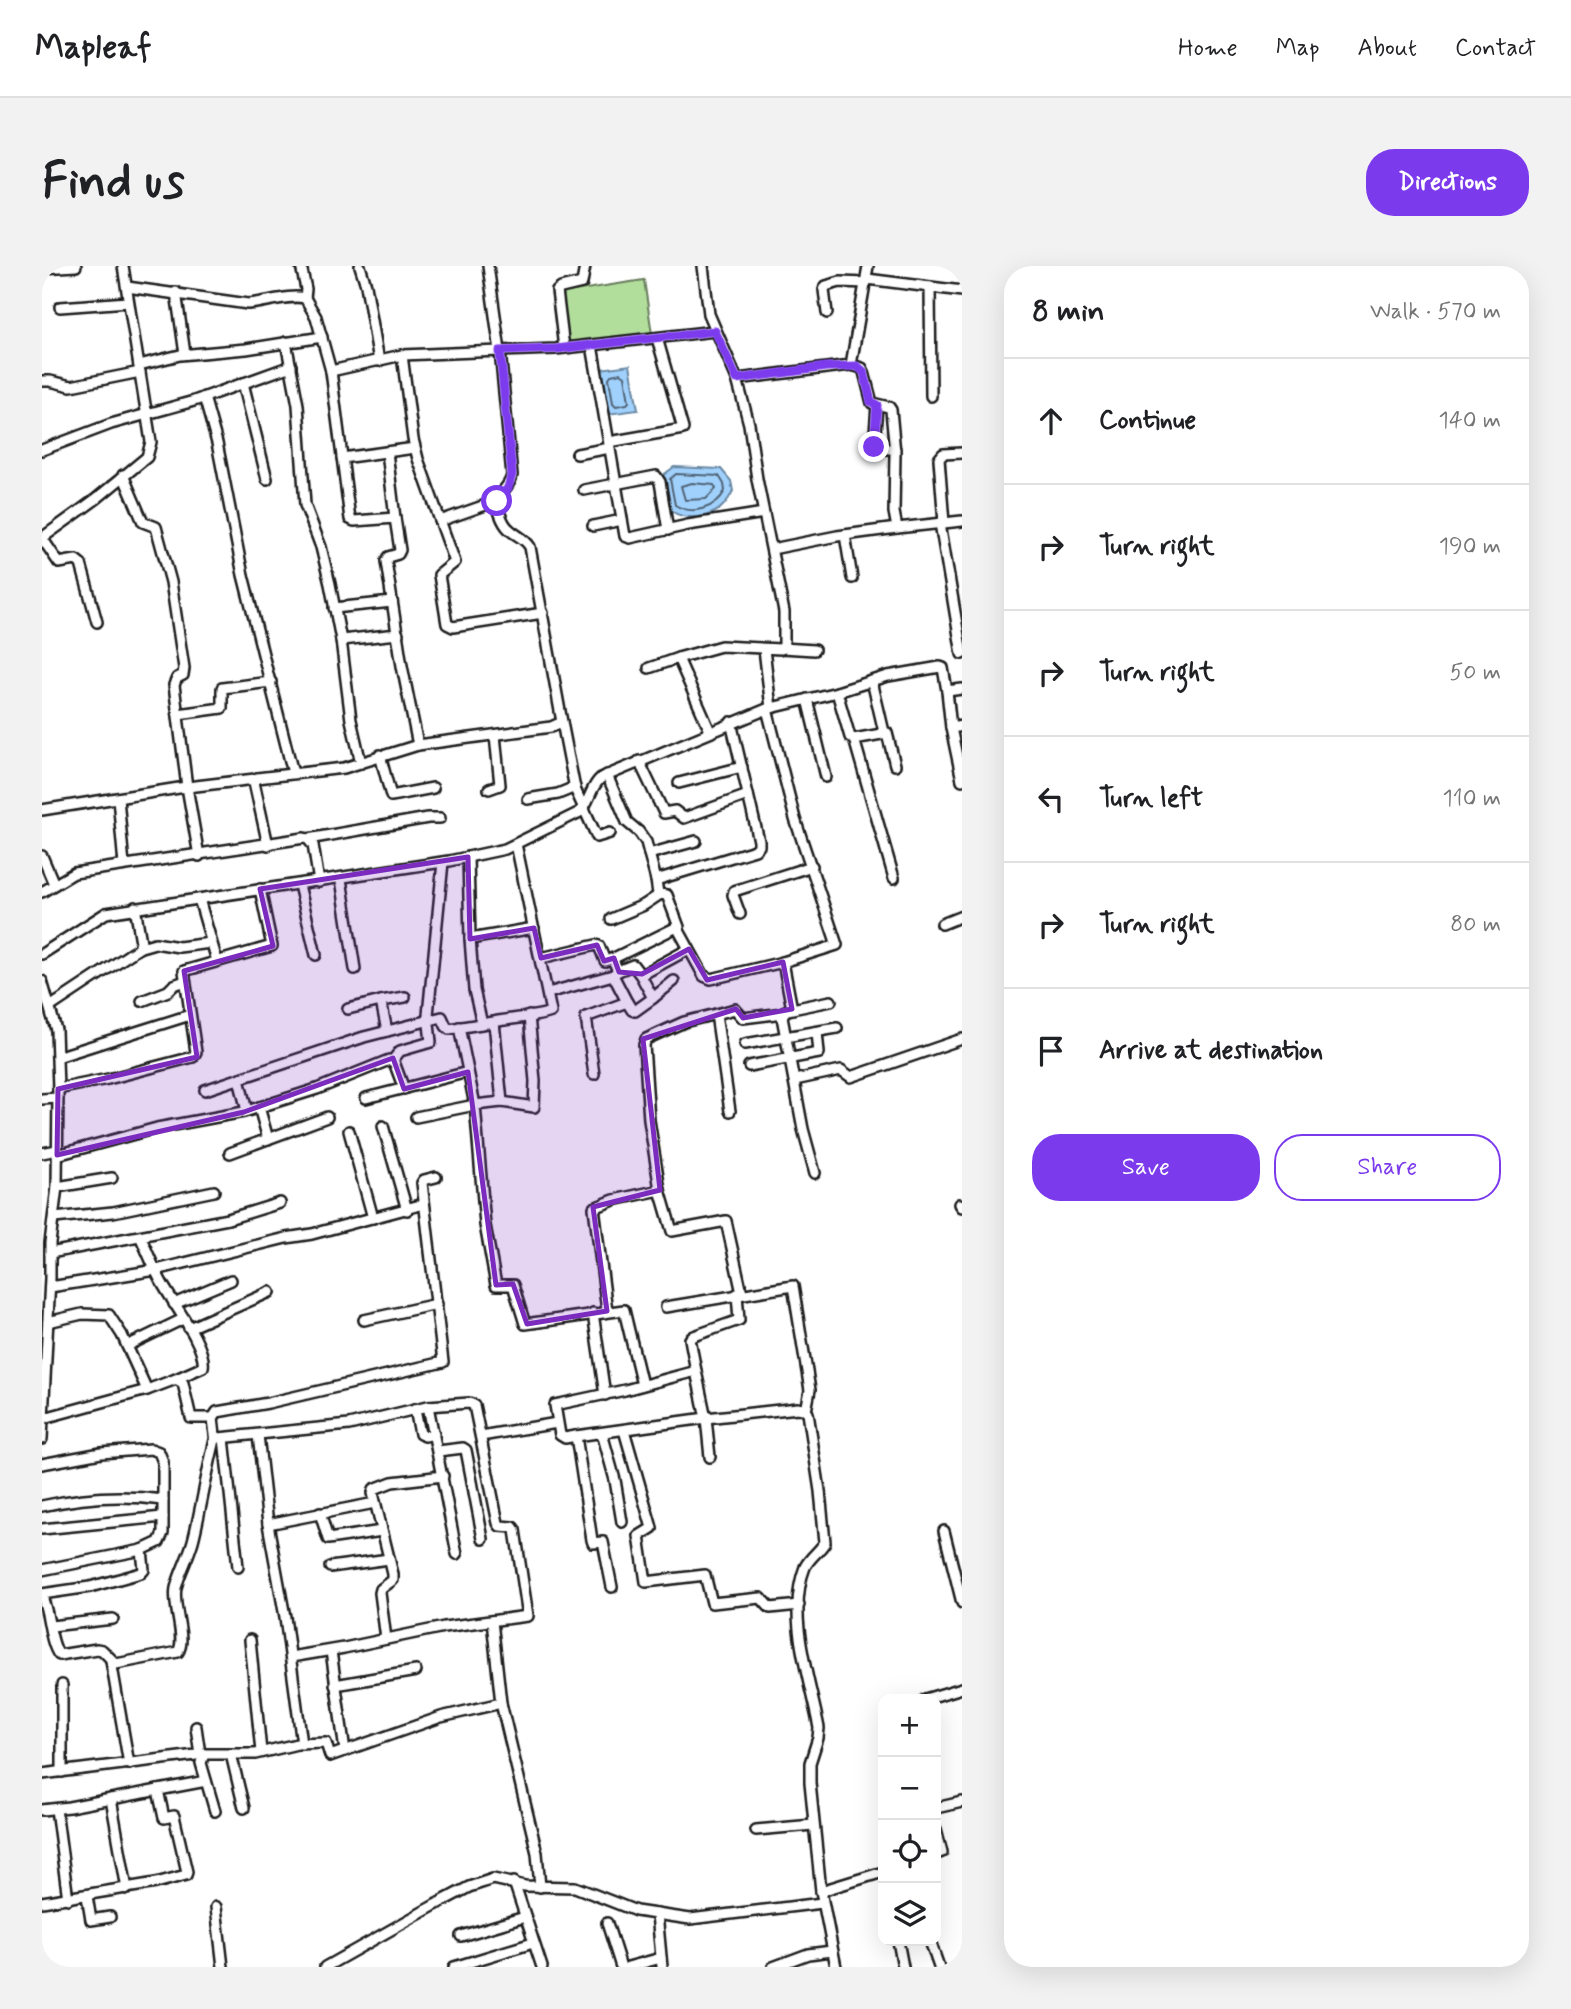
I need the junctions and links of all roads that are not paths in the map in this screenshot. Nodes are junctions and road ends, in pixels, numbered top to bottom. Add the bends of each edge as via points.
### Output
1 (76, 266) edge
2 (124, 266) edge
3 (300, 266) edge
4 (360, 266) edge
5 (488, 266) edge
6 (585, 266) edge
7 (703, 266) edge
8 (868, 266) edge
9 (42, 268) edge
10 (866, 281) junction
11 (127, 287) junction
12 (930, 287) junction
13 (962, 291) edge
14 (176, 292) junction
15 (306, 298) junction
16 (128, 302) junction
17 (60, 307) dead end
18 (827, 313) dead end
19 (715, 331) junction
20 (322, 337) junction
21 (657, 338) junction
22 (286, 341) junction
23 (592, 345) junction
24 (557, 349) junction
25 (500, 351) junction
26 (185, 354) junction
27 (402, 355) junction
28 (379, 361) junction
29 (851, 365) junction
30 (291, 366) junction
31 (140, 369) junction
32 (331, 371) junction
33 (737, 379) junction
34 (42, 382) edge
35 (243, 383) junction
36 (931, 396) dead end
37 (204, 397) junction
38 (877, 405) junction
39 (147, 414) junction
40 (609, 445) junction
41 (415, 448) junction
42 (895, 449) junction
43 (42, 450) edge
44 (387, 452) junction
45 (962, 453) edge
46 (577, 454) dead end
47 (342, 458) junction
48 (123, 475) junction
49 (267, 479) dead end
50 (616, 483) junction
51 (583, 490) dead end
52 (497, 501) junction
53 (764, 513) junction
54 (395, 518) junction
55 (622, 520) junction
56 (962, 521) edge
57 (440, 522) junction
58 (942, 523) junction
59 (593, 526) dead end
60 (897, 528) junction
61 (668, 530) junction
62 (845, 535) junction
63 (42, 538) edge
64 (772, 549) junction
65 (852, 578) dead end
66 (392, 602) junction
67 (334, 608) junction
68 (543, 613) junction
69 (97, 622) dead end
70 (398, 634) junction
71 (341, 640) junction
72 (782, 648) junction
73 (764, 649) junction
74 (814, 650) dead end
75 (962, 654) edge
76 (678, 658) junction
77 (649, 668) dead end
78 (872, 681) junction
79 (271, 682) junction
80 (962, 689) edge
81 (947, 691) junction
82 (837, 692) junction
83 (807, 699) junction
84 (769, 708) junction
85 (178, 715) junction
86 (562, 722) junction
87 (731, 722) junction
88 (962, 726) edge
89 (951, 728) junction
90 (710, 731) junction
91 (884, 733) junction
92 (495, 735) junction
93 (854, 739) junction
94 (418, 745) junction
95 (380, 755) junction
96 (639, 761) junction
97 (361, 762) junction
98 (895, 765) dead end
99 (742, 767) junction
100 (293, 772) junction
101 (607, 775) junction
102 (826, 777) dead end
103 (255, 779) junction
104 (962, 780) edge
105 (679, 783) dead end
106 (187, 787) junction
107 (433, 788) dead end
108 (575, 788) junction
109 (489, 789) dead end
110 (748, 795) junction
111 (118, 798) junction
112 (528, 799) dead end
113 (583, 806) junction
114 (42, 810) edge
115 (440, 818) dead end
116 (610, 833) dead end
117 (308, 839) junction
118 (696, 841) dead end
119 (516, 844) junction
120 (268, 845) junction
121 (649, 854) junction
122 (42, 856) edge
123 (200, 856) junction
124 (468, 857) junction
125 (443, 862) junction
126 (124, 865) junction
127 (812, 866) junction
128 (894, 878) dead end
129 (341, 879) junction
130 (656, 880) junction
131 (319, 882) junction
132 (54, 884) junction
133 (299, 885) junction
134 (260, 889) junction
135 (42, 892) edge
136 (659, 895) junction
137 (199, 899) junction
138 (135, 907) junction
139 (740, 914) dead end
140 (962, 916) edge
141 (611, 919) dead end
142 (942, 923) dead end
143 (679, 927) junction
144 (534, 928) junction
145 (471, 939) junction
146 (211, 943) junction
147 (141, 947) junction
148 (690, 949) junction
149 (42, 954) edge
150 (316, 955) dead end
151 (541, 958) junction
152 (614, 958) junction
153 (217, 961) junction
154 (783, 962) junction
155 (355, 969) dead end
156 (615, 973) junction
157 (640, 974) junction
158 (185, 981) junction
159 (674, 981) dead end
160 (43, 984) edge
161 (548, 993) junction
162 (405, 997) dead end
163 (653, 998) junction
164 (142, 1001) dead end
165 (831, 1001) dead end
166 (381, 1002) junction
167 (627, 1002) junction
168 (49, 1003) junction
169 (348, 1009) dead end
170 (788, 1011) junction
171 (716, 1014) junction
172 (190, 1015) junction
173 (529, 1016) junction
174 (428, 1019) junction
175 (494, 1022) junction
176 (482, 1024) junction
177 (459, 1027) junction
178 (837, 1028) dead end
179 (387, 1031) junction
180 (817, 1032) junction
181 (786, 1037) junction
182 (962, 1039) edge
183 (745, 1044) dead end
184 (57, 1057) junction
185 (791, 1059) junction
186 (393, 1060) junction
187 (749, 1066) dead end
188 (468, 1072) junction
189 (594, 1074) dead end
190 (239, 1079) junction
191 (794, 1080) junction
192 (404, 1089) junction
193 (205, 1090) dead end
194 (58, 1093) junction
195 (366, 1098) dead end
196 (42, 1099) edge
197 (502, 1102) junction
198 (475, 1105) junction
199 (259, 1107) junction
200 (247, 1111) junction
201 (730, 1111) dead end
202 (416, 1116) dead end
203 (327, 1117) dead end
204 (383, 1126) dead end
205 (349, 1131) dead end
206 (268, 1139) junction
207 (57, 1152) junction
208 (42, 1153) edge
209 (230, 1153) dead end
210 (815, 1173) dead end
211 (436, 1177) dead end
212 (112, 1178) dead end
213 (57, 1187) junction
214 (660, 1190) junction
215 (214, 1191) dead end
216 (280, 1203) dead end
217 (424, 1204) junction
218 (407, 1210) junction
219 (54, 1218) junction
220 (373, 1218) junction
221 (141, 1238) junction
222 (47, 1259) edge
223 (156, 1270) junction
224 (231, 1280) dead end
225 (50, 1287) junction
226 (270, 1292) dead end
227 (740, 1294) junction
228 (174, 1304) junction
229 (437, 1304) junction
230 (666, 1307) dead end
231 (607, 1311) junction
232 (593, 1313) junction
233 (183, 1319) junction
234 (364, 1320) dead end
235 (48, 1322) junction
236 (189, 1328) junction
237 (45, 1337) edge
238 (127, 1346) junction
239 (696, 1371) junction
240 (176, 1379) junction
241 (642, 1385) junction
242 (44, 1387) edge
243 (147, 1390) junction
244 (605, 1395) junction
245 (428, 1406) junction
246 (415, 1409) junction
247 (806, 1411) junction
248 (44, 1418) junction
249 (213, 1418) junction
250 (706, 1418) junction
251 (557, 1423) junction
252 (624, 1430) junction
253 (602, 1433) junction
254 (434, 1434) junction
255 (258, 1435) junction
256 (481, 1436) junction
257 (576, 1436) junction
258 (220, 1437) junction
259 (42, 1439) edge
260 (438, 1451) junction
261 (709, 1457) dead end
262 (42, 1464) edge
263 (443, 1475) junction
264 (163, 1500) junction
265 (375, 1503) junction
266 (42, 1506) edge
267 (320, 1514) junction
268 (163, 1517) junction
269 (622, 1522) dead end
270 (268, 1524) junction
271 (42, 1529) edge
272 (382, 1531) junction
273 (944, 1531) dead end
274 (483, 1539) dead end
275 (142, 1550) junction
276 (457, 1554) dead end
277 (389, 1559) junction
278 (238, 1567) dead end
279 (330, 1567) dead end
280 (42, 1570) edge
281 (612, 1587) dead end
282 (42, 1596) edge
283 (962, 1603) edge
284 (799, 1605) junction
285 (113, 1619) dead end
286 (492, 1621) junction
287 (51, 1626) junction
288 (386, 1639) junction
289 (250, 1640) dead end
290 (331, 1651) junction
291 (291, 1657) junction
292 (111, 1661) junction
293 (416, 1671) dead end
294 (62, 1685) dead end
295 (335, 1685) junction
296 (962, 1688) edge
297 (941, 1694) edge
298 (501, 1703) junction
299 (196, 1727) dead end
300 (302, 1744) junction
301 (345, 1751) junction
302 (261, 1752) junction
303 (202, 1754) junction
304 (232, 1754) junction
305 (129, 1764) junction
306 (62, 1772) junction
307 (42, 1774) edge
308 (206, 1781) junction
309 (158, 1790) junction
310 (111, 1799) junction
311 (962, 1802) edge
312 (941, 1807) edge
313 (244, 1808) dead end
314 (56, 1809) junction
315 (42, 1810) edge
316 (215, 1811) dead end
317 (813, 1825) junction
318 (756, 1830) dead end
319 (878, 1874) edge
320 (514, 1882) junction
321 (540, 1887) junction
322 (127, 1889) junction
323 (821, 1891) junction
324 (87, 1896) junction
325 (68, 1899) junction
326 (42, 1902) edge
327 (822, 1903) junction
328 (216, 1907) dead end
329 (657, 1914) junction
330 (110, 1917) dead end
331 (525, 1917) junction
332 (607, 1923) dead end
333 (461, 1936) dead end
334 (533, 1943) junction
335 (899, 1946) edge
336 (932, 1946) edge
337 (832, 1951) junction
338 (662, 1963) edge
339 (223, 1967) edge
340 (325, 1967) edge
341 (454, 1967) edge
342 (542, 1967) edge
343 (621, 1967) edge
344 (628, 1967) edge
345 (773, 1967) edge
346 (836, 1967) edge
347 (903, 1967) edge
348 (939, 1967) edge

1 - 9 street
2 - 11 street
3 - 15 street
4 - 28 street
5 - 25 street
6 - 24 street via 582,283 557,292
7 - 19 street
8 - 10 street
10 - 12 street
10 - 18 street via 826,286
10 - 29 street
11 - 14 street
11 - 16 street
12 - 13 street
12 - 36 street
14 - 15 street via 248,304
14 - 26 street
15 - 20 street
16 - 17 street
16 - 31 street
19 - 21 street
19 - 33 street
20 - 22 street
20 - 32 street
21 - 23 street
21 - 40 street via 683,429
22 - 26 street
22 - 30 street
23 - 24 street
23 - 40 street
24 - 25 street
25 - 27 street
25 - 52 street via 512,474
26 - 31 street
27 - 28 street
27 - 41 street
28 - 32 street
29 - 33 street
29 - 38 street via 862,368 871,402
30 - 35 street
30 - 67 street via 305,505 321,547
31 - 34 street via 71,386
31 - 39 street
32 - 47 street
33 - 53 street
35 - 37 street
35 - 49 street
37 - 39 street
37 - 79 street
38 - 42 street via 891,410
38 - 42 street via 874,447
39 - 43 street
39 - 48 street via 150,451
40 - 46 street
40 - 50 street
41 - 44 street
41 - 57 street
42 - 60 street
44 - 47 street
44 - 54 street
45 - 58 street via 943,454 939,459
47 - 54 street via 350,519
48 - 63 street
48 - 85 street via 142,520 156,527 166,562 184,668 175,682
50 - 51 street
50 - 55 street
50 - 61 street via 659,478
52 - 57 street
52 - 68 street via 505,525 530,547
53 - 61 street
53 - 64 street
54 - 66 street via 400,550 386,561
55 - 59 street
55 - 61 street via 627,538
56 - 58 street
57 - 68 street via 455,562 439,575 447,624
58 - 60 street
58 - 75 street
60 - 62 street
62 - 64 street
62 - 65 street
63 - 69 street via 59,563 77,560 81,564
64 - 72 street via 785,612
66 - 67 street
66 - 70 street
67 - 71 street
68 - 86 street
70 - 71 street
70 - 94 street
71 - 97 street
72 - 73 street
72 - 74 street
73 - 76 street via 721,646
73 - 84 street
76 - 77 street
76 - 90 street
78 - 81 street via 942,667
78 - 82 street
78 - 91 street
79 - 85 street via 222,688 222,708
79 - 100 street
80 - 81 street
81 - 89 street
82 - 83 street
82 - 93 street
83 - 84 street
83 - 102 street
84 - 87 street
84 - 127 street via 795,819
85 - 106 street
86 - 92 street
86 - 108 street
87 - 90 street
87 - 99 street
88 - 89 street
89 - 104 street
90 - 96 street
91 - 93 street
91 - 98 street
92 - 94 street
92 - 109 street via 500,785
93 - 128 street
94 - 95 street
95 - 97 street
95 - 107 street via 391,796
96 - 101 street
96 - 110 street via 664,813 675,811 684,818
97 - 100 street
99 - 105 street
99 - 110 street
100 - 103 street
101 - 113 street via 595,782
101 - 121 street via 627,822 643,836
103 - 106 street
103 - 120 street
106 - 111 street
106 - 123 street
108 - 112 street
108 - 113 street
110 - 130 street via 758,848
111 - 114 street
111 - 126 street
113 - 116 street via 597,837
113 - 119 street
115 - 117 street
117 - 120 street
117 - 131 street
118 - 121 street
119 - 124 street
119 - 144 street
120 - 123 street
121 - 130 street
122 - 132 street
123 - 126 street
124 - 125 street
124 - 145 street
125 - 129 street
125 - 174 street
126 - 132 street via 74,873
127 - 139 street via 734,891
127 - 154 street via 838,943
129 - 131 street
129 - 155 street
130 - 136 street
131 - 133 street
132 - 135 street
133 - 134 street
133 - 150 street
134 - 137 street
134 - 153 street via 273,945
136 - 141 street
136 - 143 street via 667,895
137 - 138 street
137 - 146 street
138 - 147 street
138 - 149 street via 106,913
140 - 142 street
143 - 148 street
143 - 152 street
144 - 145 street
144 - 151 street
145 - 176 street via 474,990
146 - 147 street
146 - 153 street
147 - 168 street
148 - 154 street via 711,979
148 - 157 street
151 - 152 street via 597,945 605,961
151 - 161 street
152 - 156 street
153 - 158 street via 186,969
154 - 170 street
156 - 157 street via 633,965
156 - 161 street
156 - 167 street
157 - 163 street
158 - 164 street
158 - 172 street
159 - 163 street
160 - 168 street
161 - 173 street via 549,1014
162 - 166 street
163 - 167 street via 635,1011
165 - 170 street
166 - 169 street
166 - 179 street
167 - 189 street via 585,1019
168 - 184 street
170 - 171 street via 743,1018 735,1009
170 - 181 street
171 - 201 street
171 - 214 street via 684,1022 644,1041
172 - 184 street
172 - 194 street via 196,1052 190,1058
173 - 175 street
173 - 197 street via 534,1108
174 - 177 street via 442,1017 448,1029
174 - 179 street
174 - 186 street via 431,1042 400,1051
175 - 176 street
175 - 197 street
176 - 177 street
177 - 188 street
178 - 180 street
179 - 190 street
180 - 181 street
180 - 185 street via 820,1052
181 - 183 street
181 - 185 street
182 - 191 street via 851,1077 841,1070
184 - 194 street
185 - 187 street
185 - 191 street
186 - 192 street
186 - 199 street
188 - 192 street
188 - 198 street
190 - 193 street
190 - 200 street
191 - 210 street
192 - 195 street
194 - 196 street
194 - 207 street
197 - 198 street
198 - 202 street
198 - 232 street via 485,1225 496,1285 513,1285 525,1324
199 - 200 street
199 - 206 street
200 - 207 street
203 - 206 street
204 - 218 street
205 - 220 street
206 - 209 street
207 - 208 street
207 - 213 street
211 - 217 street via 423,1181
212 - 213 street
213 - 219 street
214 - 227 street via 672,1231 726,1222
214 - 231 street via 594,1208
215 - 219 street via 113,1212
216 - 221 street
217 - 218 street
217 - 229 street
218 - 220 street
219 - 222 street
220 - 223 street
221 - 222 street
221 - 223 street
222 - 225 street
223 - 225 street
223 - 228 street
224 - 228 street
225 - 235 street
226 - 236 street
227 - 230 street
227 - 239 street via 739,1320 690,1339
227 - 247 street via 794,1287 810,1390
228 - 233 street
229 - 234 street
229 - 249 street via 442,1363 217,1412
231 - 232 street
231 - 241 street via 625,1311
232 - 244 street
233 - 236 street
233 - 238 street
235 - 237 street
235 - 238 street via 82,1314 109,1315
236 - 240 street via 203,1367
237 - 242 street
238 - 243 street
239 - 241 street
239 - 250 street
240 - 243 street
240 - 249 street via 183,1383 191,1418
241 - 244 street
242 - 248 street
243 - 248 street
244 - 251 street via 555,1405
245 - 246 street
245 - 254 street
245 - 256 street via 471,1404
246 - 254 street via 420,1434
246 - 255 street via 349,1425
247 - 250 street via 798,1408
247 - 284 street via 825,1542 805,1569
248 - 259 street
249 - 258 street
250 - 252 street
250 - 261 street
251 - 256 street
251 - 257 street via 563,1437
252 - 253 street
252 - 284 street via 652,1528 639,1536 646,1582 705,1575 712,1603 761,1598 770,1608
253 - 257 street
253 - 269 street
254 - 260 street
255 - 258 street
255 - 270 street
256 - 286 street via 498,1525 515,1530 528,1614
257 - 281 street via 592,1540 603,1542
258 - 278 street
258 - 292 street via 176,1589 181,1648 172,1654 116,1664
260 - 263 street
260 - 274 street via 466,1450
262 - 264 street via 100,1453 156,1450 163,1462
263 - 265 street via 378,1486 373,1493
263 - 276 street
264 - 266 street via 131,1496 71,1499
264 - 268 street
265 - 267 street
265 - 272 street
267 - 270 street
267 - 272 street via 328,1539
268 - 271 street
268 - 275 street via 159,1542
270 - 291 street
272 - 277 street
273 - 283 street
275 - 280 street
275 - 282 street via 141,1573
277 - 279 street
277 - 288 street via 393,1580 380,1592
282 - 287 street
284 - 317 street via 800,1635 819,1728 810,1763
285 - 287 street
286 - 288 street
286 - 298 street
287 - 292 street via 59,1655 97,1649
288 - 290 street
289 - 302 street
290 - 291 street
290 - 295 street
291 - 300 street
292 - 305 street
293 - 295 street
294 - 306 street
295 - 301 street
296 - 297 street
298 - 301 street via 442,1717
298 - 321 street via 537,1853
299 - 303 street
300 - 301 street via 326,1743 330,1756
300 - 302 street
302 - 304 street
303 - 304 street
303 - 305 street
303 - 308 street
304 - 313 street
305 - 306 street
306 - 307 street
308 - 309 street
308 - 316 street
309 - 310 street
309 - 322 street via 164,1818 174,1816 187,1872
310 - 314 street
310 - 322 street
311 - 312 street
314 - 315 street
314 - 325 street
317 - 318 street
317 - 323 street
319 - 323 street
320 - 321 street
320 - 331 street
320 - 340 street via 493,1879 469,1887
321 - 329 street via 575,1887
322 - 324 street
323 - 327 street
324 - 325 street
324 - 330 street via 91,1920
325 - 326 street
327 - 329 street via 708,1919
327 - 337 street
328 - 339 street
329 - 338 street
331 - 333 street
331 - 334 street
332 - 343 street
334 - 341 street
334 - 342 street
335 - 347 street
336 - 348 street
337 - 345 street
337 - 346 street
338 - 344 street

